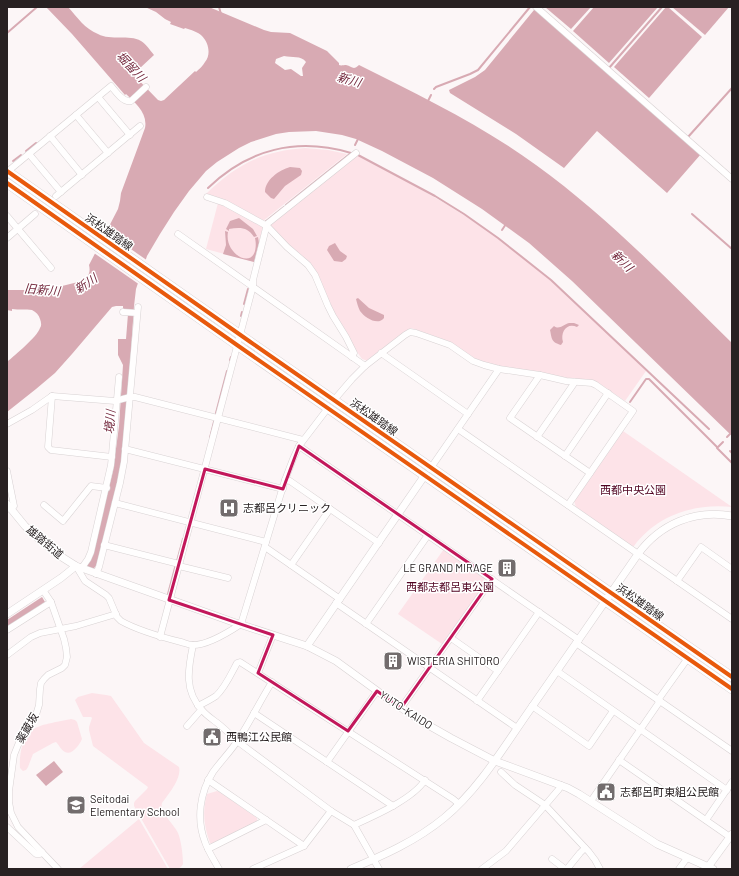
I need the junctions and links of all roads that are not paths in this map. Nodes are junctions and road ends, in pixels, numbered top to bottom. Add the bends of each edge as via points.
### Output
1 (536, 7) edge
2 (146, 88) dead end
3 (98, 97) junction
4 (76, 115) junction
5 (140, 126) dead end
6 (130, 135) junction
7 (50, 136) junction
8 (108, 153) junction
9 (356, 153) dead end
10 (29, 154) junction
11 (7, 172) edge
12 (82, 175) junction
13 (732, 179) edge
14 (7, 184) edge
15 (207, 197) dead end
16 (35, 214) dead end
17 (7, 216) edge
18 (267, 226) junction
19 (18, 229) junction
20 (178, 234) dead end
21 (7, 238) edge
22 (51, 268) dead end
23 (253, 286) junction
24 (123, 312) dead end
25 (240, 335) junction
26 (237, 345) junction
27 (381, 353) junction
28 (352, 357) junction
29 (365, 366) junction
30 (500, 369) junction
31 (540, 375) junction
32 (119, 377) dead end
33 (575, 382) junction
34 (608, 393) junction
35 (52, 396) junction
36 (129, 398) junction
37 (118, 400) junction
38 (334, 400) junction
39 (328, 408) junction
40 (468, 414) junction
41 (218, 418) junction
42 (7, 424) edge
43 (458, 429) junction
44 (537, 437) junction
45 (303, 440) junction
46 (300, 446) junction
47 (125, 449) junction
48 (112, 456) junction
49 (565, 456) junction
50 (431, 467) junction
51 (205, 469) junction
52 (7, 471) edge
53 (590, 473) junction
54 (426, 476) junction
55 (286, 480) junction
56 (107, 488) junction
57 (283, 489) junction
58 (115, 503) junction
59 (44, 505) dead end
60 (568, 505) junction
61 (9, 506) edge
62 (330, 508) junction
63 (398, 514) junction
64 (732, 516) edge
65 (191, 523) junction
66 (428, 535) junction
67 (379, 542) junction
68 (266, 544) junction
69 (104, 545) junction
70 (638, 554) junction
71 (179, 565) junction
72 (291, 565) junction
73 (80, 568) junction
74 (732, 569) edge
75 (93, 573) junction
76 (228, 578) dead end
77 (492, 579) junction
78 (677, 581) junction
79 (43, 590) junction
80 (612, 593) junction
81 (169, 600) junction
82 (338, 601) junction
83 (606, 601) junction
84 (51, 602) junction
85 (539, 612) junction
86 (7, 614) edge
87 (116, 614) junction
88 (732, 619) edge
89 (241, 624) junction
90 (366, 624) junction
91 (7, 630) edge
92 (60, 630) junction
93 (273, 635) junction
94 (160, 637) junction
95 (450, 638) junction
96 (578, 642) junction
97 (193, 645) junction
98 (307, 646) junction
99 (7, 655) edge
100 (688, 658) junction
101 (429, 668) junction
102 (498, 671) junction
103 (557, 671) junction
104 (258, 673) junction
105 (732, 677) edge
106 (272, 682) junction
107 (732, 689) edge
108 (376, 690) junction
109 (477, 701) junction
110 (659, 701) junction
111 (532, 706) junction
112 (200, 708) junction
113 (401, 708) junction
114 (613, 711) junction
115 (254, 713) junction
116 (187, 726) dead end
117 (517, 728) junction
118 (640, 730) junction
119 (348, 731) junction
120 (237, 741) junction
121 (732, 751) edge
122 (619, 760) junction
123 (495, 761) junction
124 (327, 762) junction
125 (505, 773) dead end
126 (208, 780) junction
127 (425, 780) junction
128 (732, 782) edge
129 (561, 785) junction
130 (727, 790) junction
131 (591, 801) junction
132 (459, 804) junction
133 (545, 805) junction
134 (393, 806) junction
135 (331, 811) junction
136 (266, 820) junction
137 (706, 820) junction
138 (354, 825) junction
139 (7, 827) edge
140 (731, 835) edge
141 (304, 846) junction
142 (585, 848) junction
143 (208, 849) junction
144 (42, 852) junction
145 (687, 858) junction
146 (373, 859) junction
147 (552, 859) dead end
148 (709, 868) edge
149 (58, 869) edge
150 (218, 869) edge
151 (253, 869) edge
152 (351, 869) edge
153 (379, 869) edge
154 (482, 869) edge
155 (566, 869) edge
156 (600, 869) edge
157 (679, 869) edge

1 - 13 street
2 - 3 street via 127,102 111,86
3 - 4 street
3 - 6 street
4 - 7 street
4 - 8 street
5 - 6 street
6 - 8 street
7 - 10 street
7 - 12 street
8 - 12 street
9 - 18 street
10 - 11 street
10 - 12 street via 58,194
11 - 25 main road, 浜松雄踏線
14 - 26 main road, 浜松雄踏線
15 - 18 street via 233,207
16 - 19 street
17 - 19 street
18 - 23 street
18 - 28 street via 312,270 333,316 354,353
19 - 21 street
19 - 22 street
20 - 23 street
23 - 25 street
23 - 28 street
24 - 36 street via 136,311
25 - 26 street
25 - 38 main road, 浜松雄踏線
26 - 39 main road, 浜松雄踏線
26 - 41 street
27 - 29 street
27 - 30 street via 408,333 414,332 450,345 472,361
27 - 40 street
28 - 29 street
29 - 38 street
30 - 31 street
30 - 40 street
31 - 33 street
31 - 44 street via 510,418
32 - 37 street
33 - 34 street via 596,385
33 - 44 street
34 - 49 street
34 - 53 street via 633,411
35 - 37 street
35 - 42 street
35 - 48 street via 48,447 51,450
36 - 37 street
36 - 41 street via 144,399
36 - 47 street
37 - 48 street
38 - 50 main road, 浜松雄踏線
39 - 45 street
39 - 54 main road, 浜松雄踏線
40 - 43 street
41 - 45 street
41 - 51 street
43 - 50 street
43 - 60 street
44 - 49 street
45 - 46 street
46 - 55 street
46 - 63 street
47 - 51 street
47 - 58 street
48 - 56 street
49 - 53 street
50 - 54 street
50 - 80 main road, 浜松雄踏線
51 - 57 street
51 - 65 street
52 - 61 street via 14,506
53 - 60 street
54 - 63 street
54 - 83 main road, 浜松雄踏線
55 - 57 street
55 - 62 street
56 - 59 street via 91,486 63,520
56 - 73 street via 91,552
57 - 68 street
58 - 65 street
58 - 69 street
60 - 70 street
61 - 73 street, 雄踏街道 via 41,541
62 - 67 street
62 - 72 street
63 - 66 street
63 - 67 street
64 - 70 street via 706,515 678,522 654,536
65 - 68 street
65 - 71 street
66 - 77 street
66 - 90 street
67 - 82 street
68 - 72 street
68 - 89 street
69 - 71 street
69 - 75 street via 99,567
70 - 78 street
70 - 80 street
71 - 76 street
71 - 81 street
72 - 82 street
73 - 75 street, 雄踏街道
73 - 79 street
73 - 87 street via 85,581 109,598
74 - 78 street via 701,547
75 - 81 street, YUTO-KAIDO
77 - 85 street
77 - 95 street
78 - 88 street
79 - 84 street
79 - 86 street
80 - 83 street
80 - 105 main road, 浜松雄踏線
81 - 89 street, YUTO-KAIDO
81 - 94 street
82 - 90 street
82 - 98 street
83 - 96 street
83 - 100 main road, 浜松雄踏線
84 - 91 street
84 - 92 street
85 - 96 street
85 - 102 street
87 - 92 street
87 - 94 street via 123,622
89 - 93 street, YUTO-KAIDO
89 - 97 street via 218,637
90 - 101 street
92 - 99 street via 35,635
92 - 144 street, 薬蔵坂 via 67,653 66,661 62,668 48,675 41,683 36,715 15,750 9,796 15,823
93 - 98 street, YUTO-KAIDO
93 - 104 street
94 - 97 street
95 - 101 street
95 - 102 street
96 - 103 street
96 - 110 street
97 - 112 street via 188,666 189,687
98 - 108 street, YUTO-KAIDO via 336,661
100 - 107 main road, 浜松雄踏線
100 - 110 street
101 - 109 street
101 - 113 street
102 - 109 street
103 - 111 street
103 - 114 street
104 - 106 street
104 - 112 street via 240,662 237,663 223,688
106 - 115 street
106 - 119 street
108 - 113 street, YUTO-KAIDO
108 - 119 street
109 - 117 street
110 - 118 street
110 - 121 street
111 - 114 street via 589,746
111 - 117 street
112 - 116 street
112 - 120 street
113 - 123 street, YUTO-KAIDO
114 - 118 street
115 - 120 street
115 - 124 street
117 - 123 street
118 - 122 street
118 - 130 street
119 - 124 street
119 - 127 street
120 - 126 street
120 - 135 street
122 - 131 street
122 - 137 street
123 - 129 street, YUTO-KAIDO
123 - 132 street
124 - 134 street
125 - 133 street via 516,785
126 - 136 street
126 - 143 street via 200,810 202,834
127 - 132 street via 454,798
127 - 134 street
128 - 130 street
129 - 131 street, YUTO-KAIDO
129 - 133 street
130 - 137 street
131 - 145 street, YUTO-KAIDO via 651,840
132 - 146 street via 442,821 420,836
133 - 142 street
133 - 154 street via 506,851
134 - 138 street
135 - 138 street
135 - 141 street
136 - 141 street
136 - 143 street
137 - 140 street
138 - 146 street
139 - 144 street via 36,854
140 - 148 street
141 - 151 street
142 - 155 street
142 - 156 street
143 - 150 street
144 - 149 street, 薬蔵坂
145 - 148 street, YUTO-KAIDO
145 - 157 street
146 - 152 street
146 - 153 street
147 - 155 street

